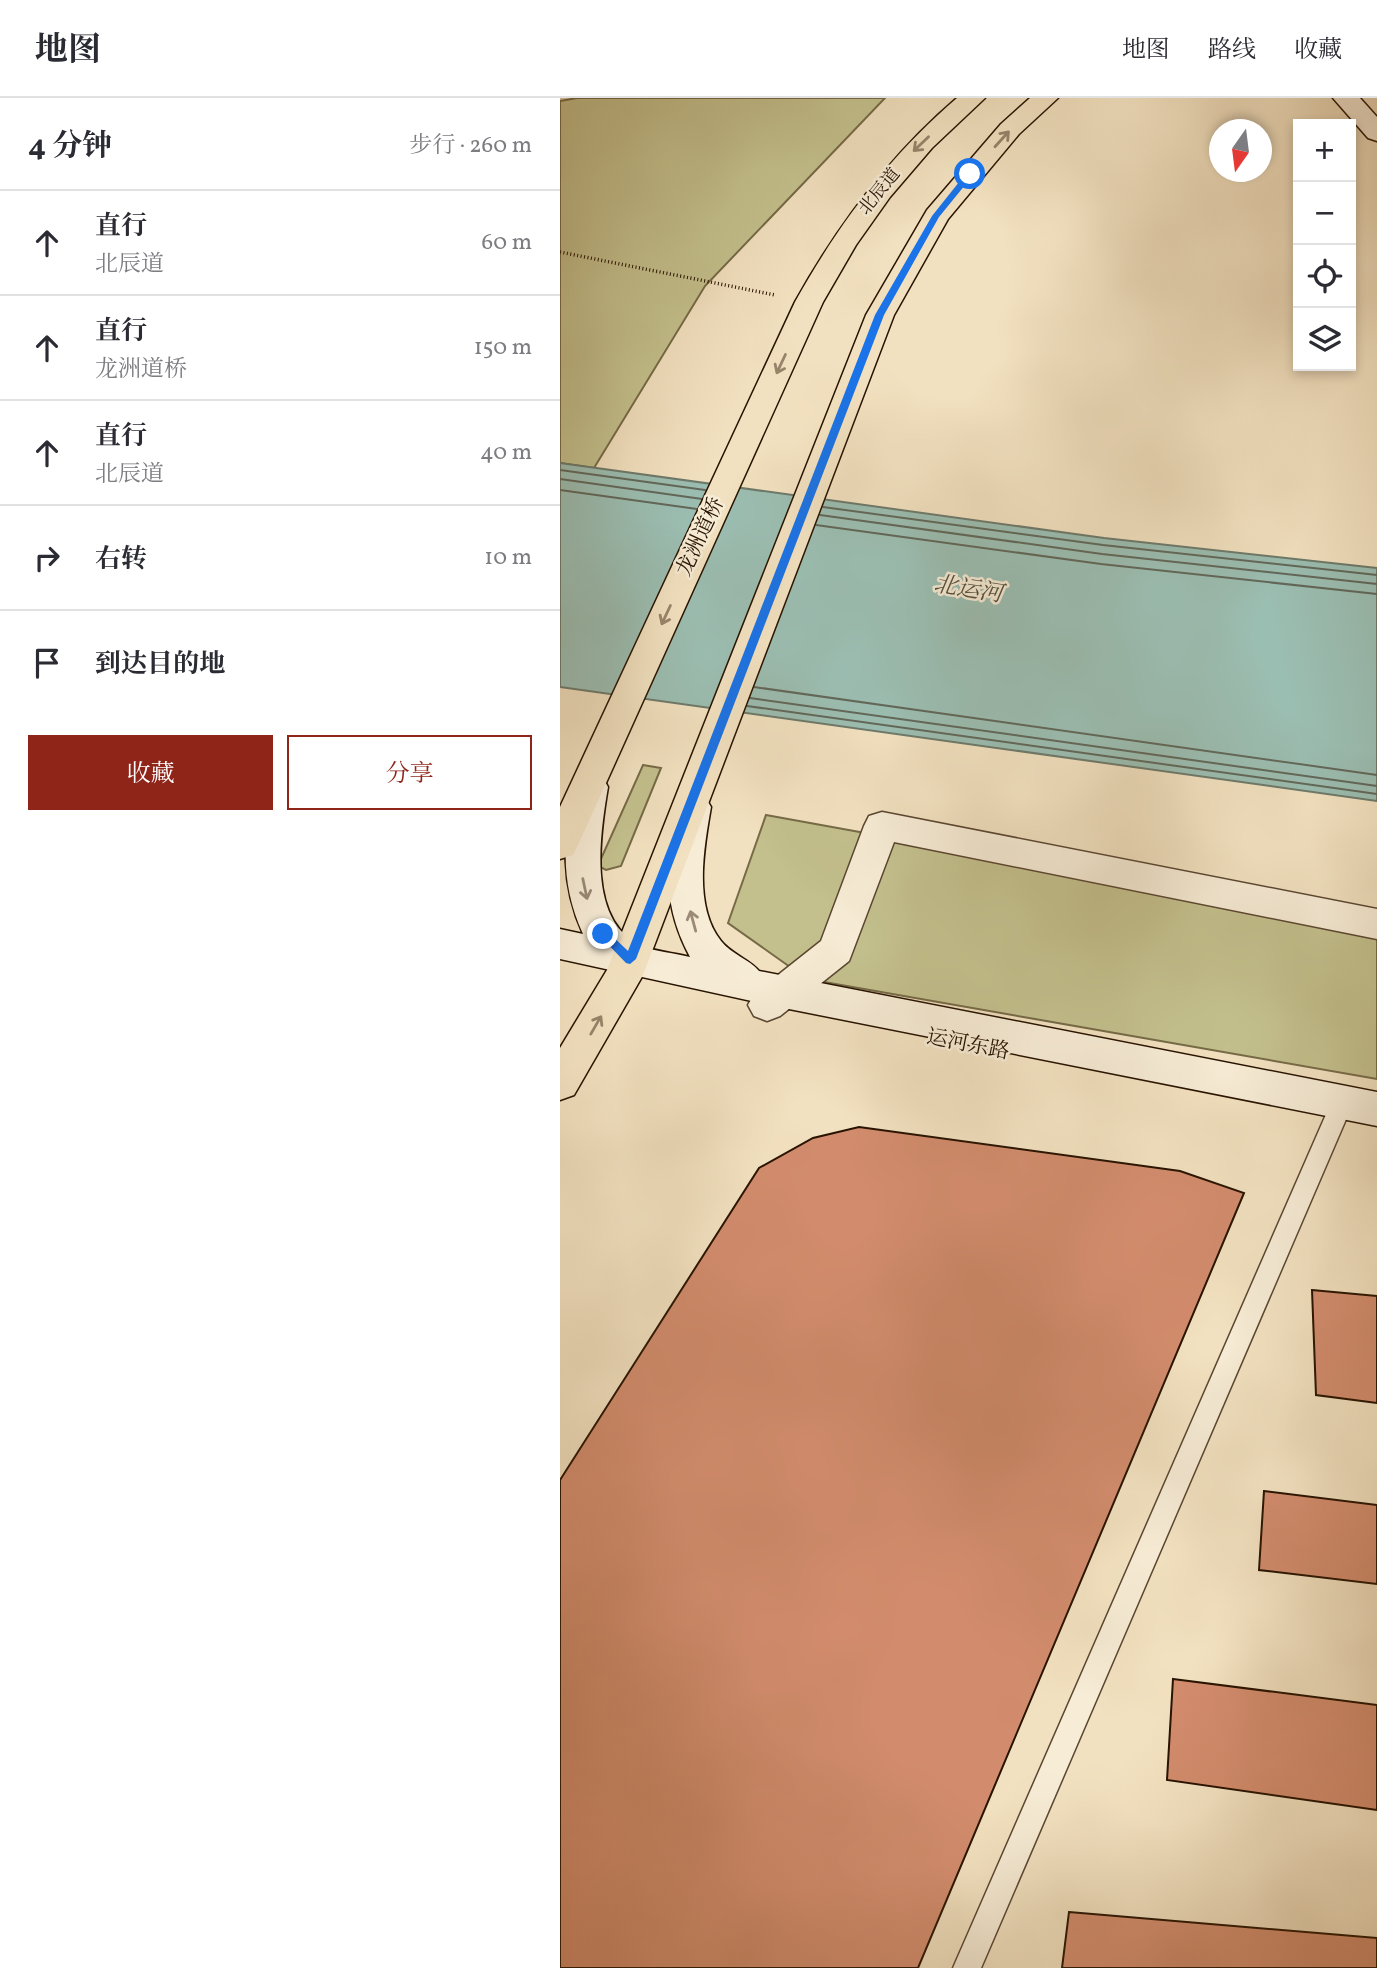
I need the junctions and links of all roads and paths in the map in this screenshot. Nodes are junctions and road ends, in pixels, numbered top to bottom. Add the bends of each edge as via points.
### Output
1 (972, 98) edge
2 (1045, 98) edge
3 (1346, 98) edge
4 (1377, 133) edge
5 (560, 252) edge
6 (809, 302) junction
7 (593, 773) junction
8 (695, 796) junction
9 (560, 845) edge
10 (1377, 924) edge
11 (560, 944) edge
12 (560, 962) edge
13 (627, 967) junction
14 (758, 995) junction
15 (560, 1083) edge
16 (1351, 1110) edge
17 (1377, 1125) edge
18 (967, 1968) edge

1 -> 6 main road, 北辰道 via 883,186 851,229
8 -> 2 main road via 880,315 936,216 1010,129
3 - 4 street
5 - 6 path
6 -> 7 main road, 龙洲道桥
7 - 9 main road
7 -> 13 street via 580,850 584,891 592,916
8 - 13 main road
14 -> 8 street via 709,953 695,929 687,860
10 - 14 street via 882,826 836,950
11 - 13 street
12 - 13 street, 运河东路
13 - 14 street, 运河东路
15 -> 13 main road
14 - 16 street, 运河东路
16 - 17 street, 运河东路
16 - 18 lane

